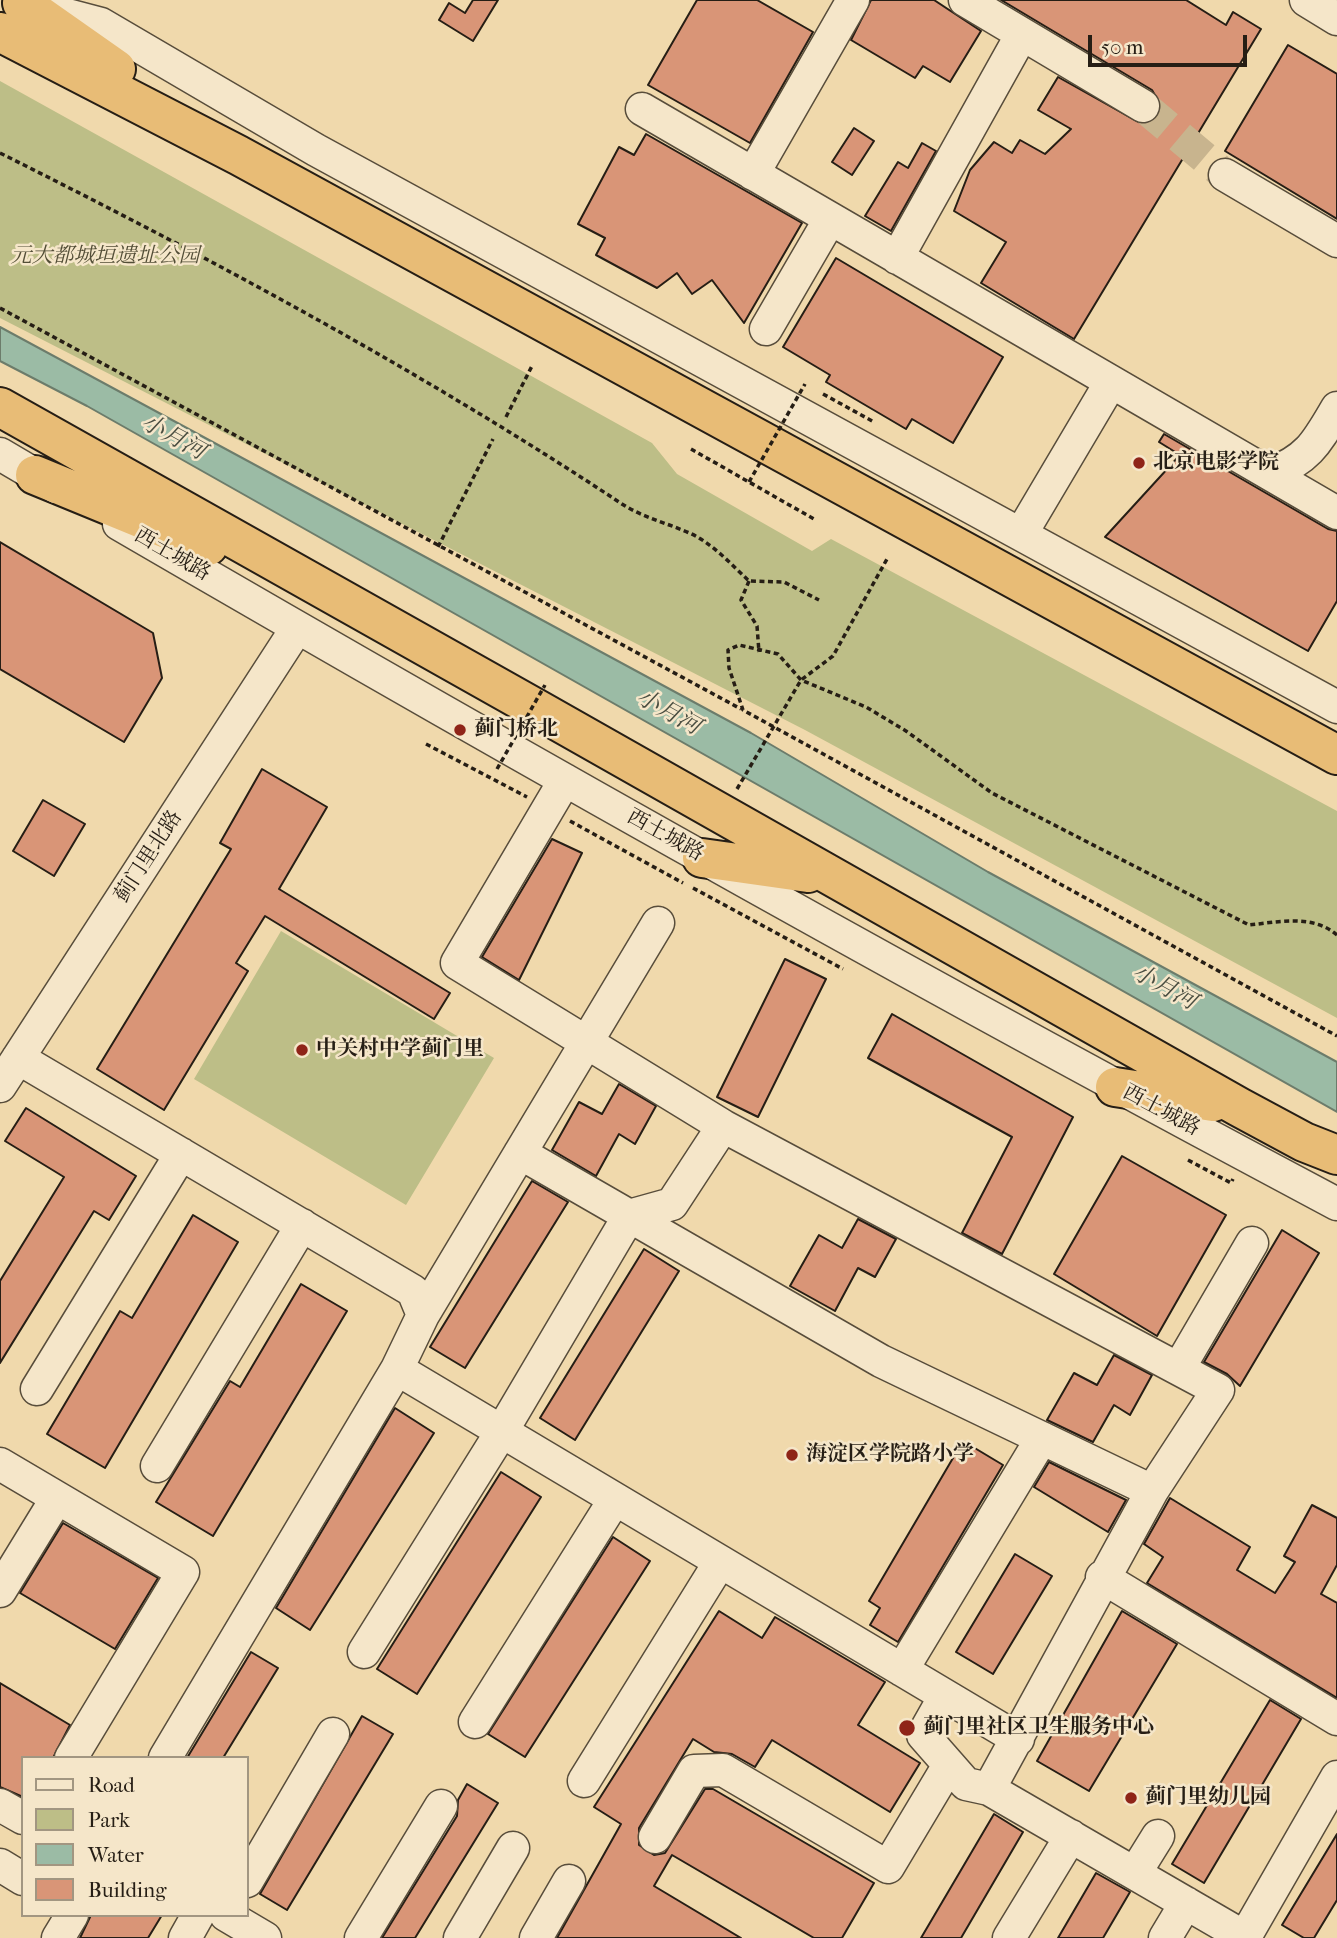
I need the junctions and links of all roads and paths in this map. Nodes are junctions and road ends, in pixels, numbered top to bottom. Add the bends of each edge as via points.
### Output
1 (853, 0) edge
2 (965, 0) edge
3 (1306, 0) edge
4 (15, 9) edge
5 (1337, 19) edge
6 (1022, 34) junction
7 (1143, 106) tunnel mouth
8 (642, 109) dead end
9 (0, 153) edge
10 (753, 174) junction
11 (1225, 175) tunnel mouth
12 (830, 219) junction
13 (1337, 241) edge
14 (897, 258) junction
15 (0, 308) edge
16 (766, 329) dead end
17 (533, 364) dead end
18 (1111, 382) junction
19 (805, 384) dead end
20 (0, 407) edge
21 (1337, 408) edge
22 (506, 417) dead end
23 (493, 439) dead end
24 (691, 449) dead end
25 (0, 454) edge
26 (1270, 474) junction
27 (35, 475) junction
28 (749, 482) junction
29 (1337, 513) edge
30 (814, 519) dead end
31 (1021, 534) junction
32 (438, 547) junction
33 (887, 559) dead end
34 (749, 581) junction
35 (819, 600) dead end
36 (360, 607) junction
37 (297, 628) junction
38 (759, 652) junction
39 (802, 680) junction
40 (545, 685) dead end
41 (1337, 708) edge
42 (743, 710) junction
43 (775, 727) junction
44 (1337, 755) edge
45 (497, 769) dead end
46 (565, 780) junction
47 (737, 791) dead end
48 (702, 858) junction
49 (827, 876) junction
50 (658, 923) dead end
51 (1337, 935) edge
52 (1337, 1036) edge
53 (589, 1042) junction
54 (18, 1058) junction
55 (0, 1086) edge
56 (1115, 1087) junction
57 (1239, 1107) junction
58 (723, 1126) junction
59 (1320, 1148) edge
60 (520, 1153) junction
61 (181, 1154) junction
62 (1188, 1160) dead end
63 (1337, 1174) edge
64 (1234, 1178) dead end
65 (1337, 1204) edge
66 (629, 1216) junction
67 (302, 1225) junction
68 (1252, 1242) dead end
69 (423, 1315) junction
70 (1179, 1368) junction
71 (397, 1369) junction
72 (37, 1389) dead end
73 (502, 1431) junction
74 (1042, 1438) junction
75 (0, 1464) edge
76 (157, 1466) dead end
77 (1152, 1491) junction
78 (57, 1498) junction
79 (615, 1499) junction
80 (720, 1562) junction
81 (1102, 1577) junction
82 (0, 1591) edge
83 (364, 1652) dead end
84 (902, 1670) junction
85 (946, 1696) junction
86 (1337, 1719) edge
87 (475, 1722) dead end
88 (333, 1734) dead end
89 (1018, 1739) junction
90 (72, 1756) edge
91 (166, 1756) edge
92 (949, 1765) junction
93 (1337, 1777) edge
94 (583, 1781) dead end
95 (989, 1788) junction
96 (0, 1805) edge
97 (441, 1806) dead end
98 (21, 1817) edge
99 (1071, 1836) junction
100 (1158, 1836) dead end
101 (654, 1838) dead end
102 (513, 1848) dead end
103 (0, 1866) edge
104 (1135, 1873) junction
105 (21, 1877) edge
106 (248, 1879) edge
107 (569, 1881) dead end
108 (1186, 1903) junction
109 (71, 1917) edge
110 (197, 1917) edge
111 (230, 1917) edge
112 (58, 1938) edge
113 (185, 1938) edge
114 (265, 1938) edge
115 (361, 1938) edge
116 (460, 1938) edge
117 (536, 1938) edge
118 (1009, 1938) edge
119 (1165, 1938) edge
120 (1246, 1938) edge

1 - 10 street
2 - 6 street
3 - 5 street
4 - 31 street via 102,24 316,150
4 - 44 highway via 238,155
6 - 7 street
6 - 14 street
8 - 10 street
9 - 34 path via 362,343 638,514 690,533
10 - 12 street
11 - 13 street
12 - 14 street
12 - 16 street
14 - 18 street
15 - 32 path
17 - 22 path
18 - 26 street
18 - 31 street
19 - 28 path, bridge
20 - 36 highway, 西土城路
21 - 26 street via 1314,448 1295,464
23 - 32 path
24 - 28 path
25 - 27 street, 西土城路
26 - 29 street
27 - 36 highway
27 - 37 street, 西土城路
28 - 30 path
31 - 41 street
32 - 42 path
33 - 39 path via 832,656
34 - 35 path via 784,582
34 - 38 path via 740,600 757,626
36 - 49 highway, 西土城路
37 - 46 street, 西土城路
37 - 54 street, 蓟门里北路
38 - 39 path via 778,654
38 - 42 path via 739,645 728,650
39 - 43 path
39 - 51 path via 866,707 992,793 1249,925 1296,920 1326,926
40 - 45 path, bridge
42 - 43 path
43 - 47 path
43 - 52 path
46 - 48 street, 西土城路
46 - 53 street via 457,963
48 - 49 highway
48 - 56 street, 西土城路
49 - 57 highway, 西土城路
50 - 53 street
53 - 58 street
53 - 60 street
54 - 55 street, 蓟门里北路
54 - 61 street
56 - 57 highway
56 - 65 street, 西土城路
57 - 59 highway, 西土城路
58 - 66 street via 672,1204
58 - 70 street
59 - 63 highway, 西土城路
60 - 66 street
60 - 69 street
61 - 67 street
61 - 72 street
62 - 64 path via 1231,1183
66 - 73 street
66 - 74 street via 881,1361
67 - 69 street via 413,1291
67 - 76 street
68 - 70 street
69 - 71 street
70 - 77 street via 1218,1390
71 - 73 street
71 - 91 street
73 - 79 street
73 - 83 street
74 - 77 street
74 - 84 street
75 - 78 street
77 - 81 street
78 - 82 street
78 - 90 street via 183,1572
79 - 80 street
79 - 87 street
80 - 84 street
80 - 94 street
81 - 86 street
81 - 89 street
84 - 85 street
85 - 89 street
85 - 92 street via 923,1735
88 - 106 street
89 - 95 street
92 - 95 street via 966,1784
92 - 101 street via 888,1867 723,1770 694,1771
93 - 120 street
95 - 99 street
96 - 98 street
97 - 115 street
99 - 104 street
99 - 118 street
100 - 104 street
102 - 116 street
103 - 105 street
104 - 108 street
107 - 117 street
108 - 119 street
108 - 120 street
109 - 112 street
110 - 113 street
111 - 114 street

